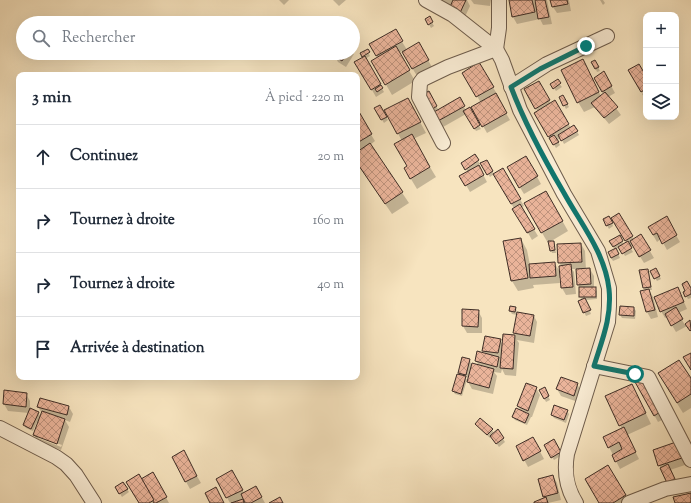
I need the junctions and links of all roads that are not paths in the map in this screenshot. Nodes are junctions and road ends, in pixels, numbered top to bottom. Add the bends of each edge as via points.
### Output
1 (426, 0) edge
2 (499, 0) edge
3 (607, 36) dead end
4 (496, 48) junction
5 (511, 87) junction
6 (443, 143) dead end
7 (594, 366) junction
8 (0, 428) edge
9 (691, 460) edge
10 (691, 484) edge
11 (94, 503) edge
12 (576, 503) edge
13 (629, 503) edge

1 - 4 street via 453,15
2 - 4 street via 500,28
3 - 5 street via 548,64
4 - 5 street
4 - 6 street via 424,78 420,83 419,97
5 - 7 street via 556,180 598,251 604,269 609,288 608,322
7 - 9 street via 648,377
7 - 12 street via 565,466 569,492
8 - 11 street via 66,464
10 - 13 street

